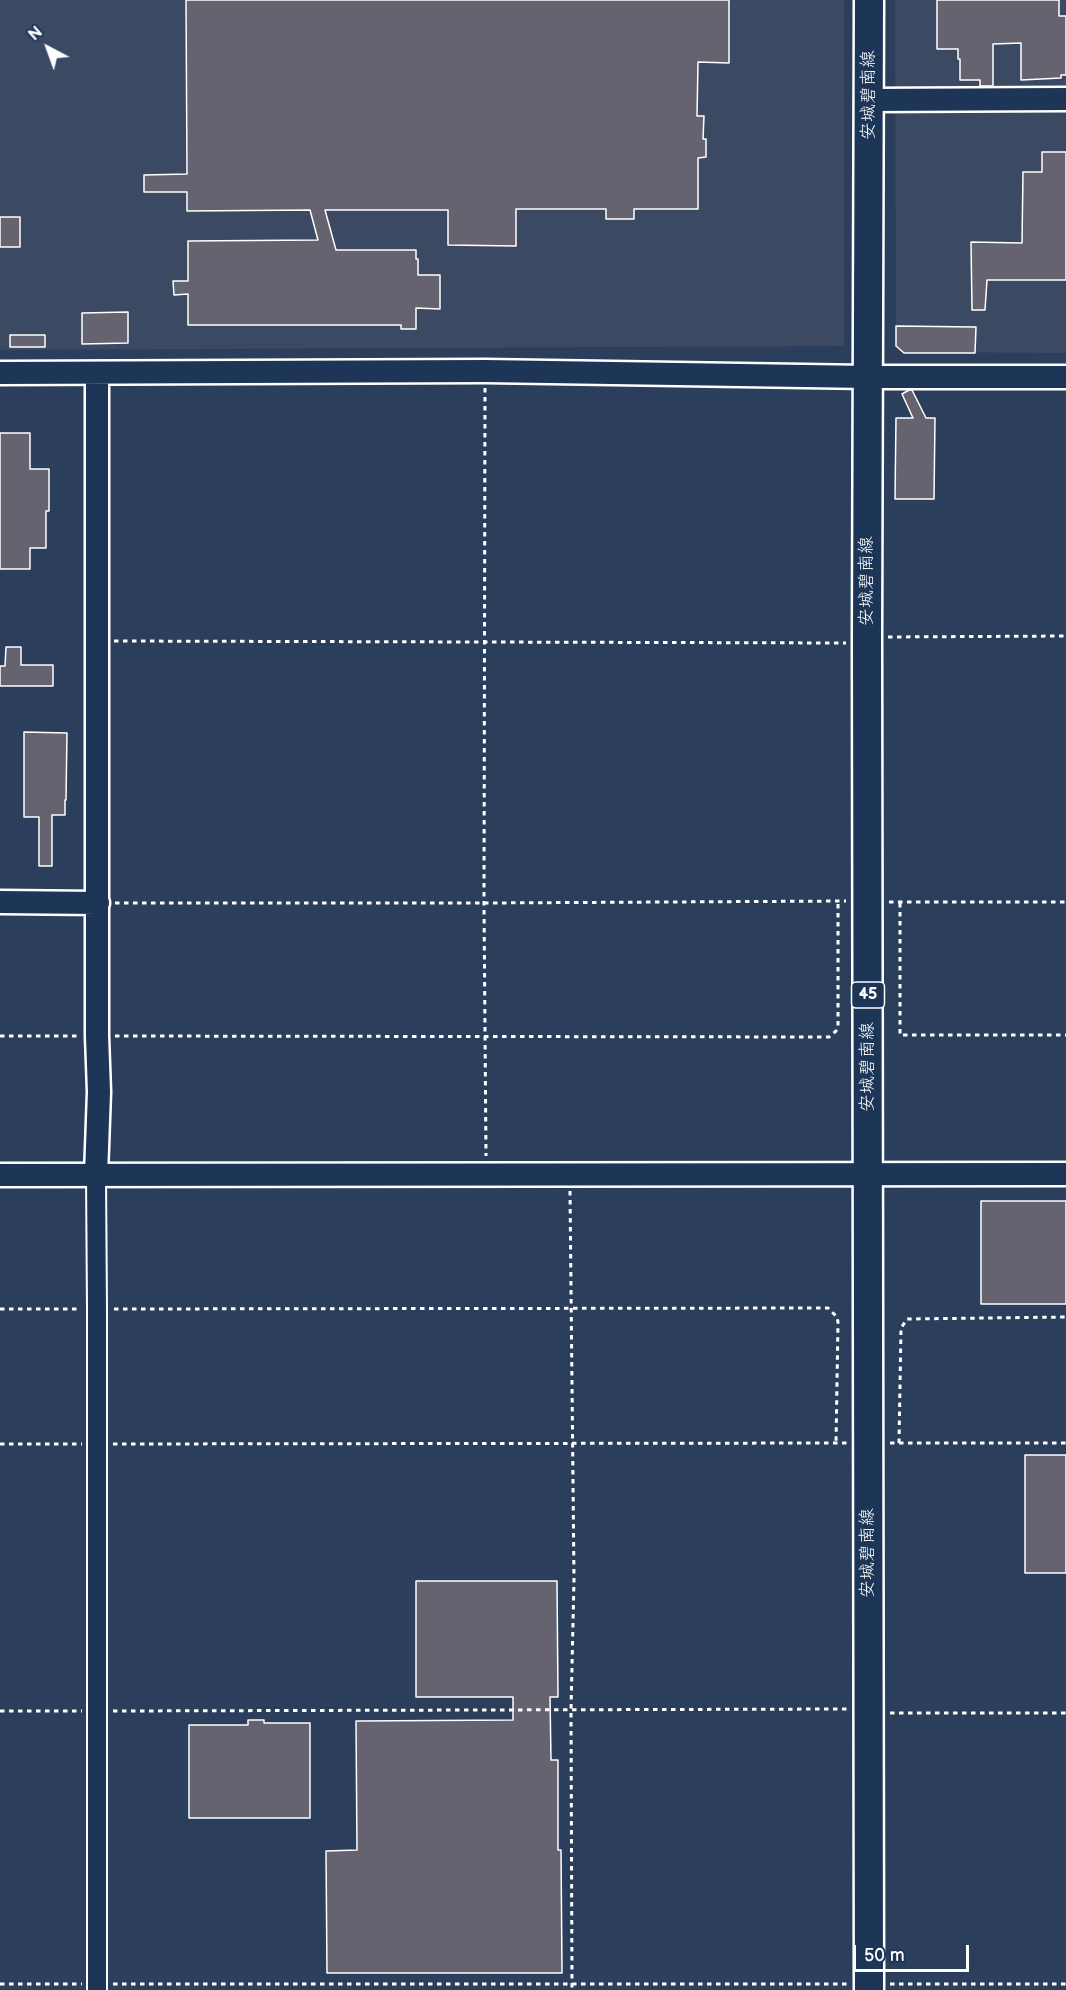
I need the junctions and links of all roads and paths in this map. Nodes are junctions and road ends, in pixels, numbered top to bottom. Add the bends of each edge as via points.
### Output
1 (869, 0) edge
2 (1066, 99) edge
3 (869, 100) junction
4 (484, 371) junction
5 (0, 373) edge
6 (97, 373) junction
7 (868, 377) junction
8 (1066, 377) edge
9 (1066, 636) edge
10 (867, 639) junction
11 (98, 641) junction
12 (485, 642) junction
13 (868, 901) junction
14 (0, 902) edge
15 (838, 902) junction
16 (1066, 902) edge
17 (98, 903) junction
18 (484, 903) junction
19 (900, 903) junction
20 (1066, 1035) edge
21 (0, 1036) edge
22 (97, 1036) junction
23 (484, 1036) junction
24 (1066, 1174) edge
25 (0, 1175) edge
26 (96, 1175) junction
27 (486, 1175) junction
28 (570, 1175) junction
29 (868, 1175) junction
30 (572, 1308) junction
31 (0, 1309) edge
32 (97, 1309) junction
33 (1066, 1317) edge
34 (836, 1443) junction
35 (868, 1443) junction
36 (899, 1443) junction
37 (1066, 1443) edge
38 (0, 1444) edge
39 (96, 1444) junction
40 (571, 1445) junction
41 (571, 1710) junction
42 (0, 1711) edge
43 (96, 1711) junction
44 (868, 1712) junction
45 (1066, 1713) edge
46 (572, 1983) junction
47 (0, 1984) edge
48 (1066, 1984) edge
49 (97, 1987) edge
50 (869, 1987) edge
51 (572, 1990) edge

1 - 3 main road, 安城碧南線 / 45
2 - 3 street
3 - 7 main road, 安城碧南線 / 45
4 - 6 street
4 - 7 street
4 - 12 path
5 - 6 street
6 - 11 street
7 - 8 street
7 - 10 main road, 安城碧南線 / 45
9 - 10 path
10 - 12 path via 845,643
10 - 13 main road, 安城碧南線 / 45
11 - 12 path
11 - 17 street
12 - 18 path
13 - 15 path
13 - 19 path
13 - 29 main road, 安城碧南線 / 45
14 - 17 street
15 - 18 path
15 - 23 path via 838,1026 829,1037
16 - 19 path
17 - 18 path
17 - 22 street
18 - 23 path
19 - 20 path via 900,1035
21 - 22 path
22 - 23 path
22 - 26 street
23 - 27 path
24 - 29 street
25 - 26 street
26 - 27 street
26 - 32 street
27 - 28 street
28 - 29 street
28 - 30 path
29 - 35 main road, 安城碧南線 / 45
30 - 32 path
30 - 34 path via 828,1308 838,1322
30 - 40 path
31 - 32 path
32 - 39 street
33 - 36 path via 907,1319 901,1328
34 - 35 path
34 - 40 path
35 - 36 path
35 - 44 main road, 安城碧南線 / 45
36 - 37 path
38 - 39 path
39 - 40 path
39 - 43 street
40 - 41 path
41 - 43 path
41 - 44 path
41 - 46 path
42 - 43 path
43 - 49 street
44 - 45 path
44 - 50 main road, 安城碧南線 / 45
46 - 49 path
46 - 50 path
46 - 51 path
47 - 49 path
48 - 50 path

